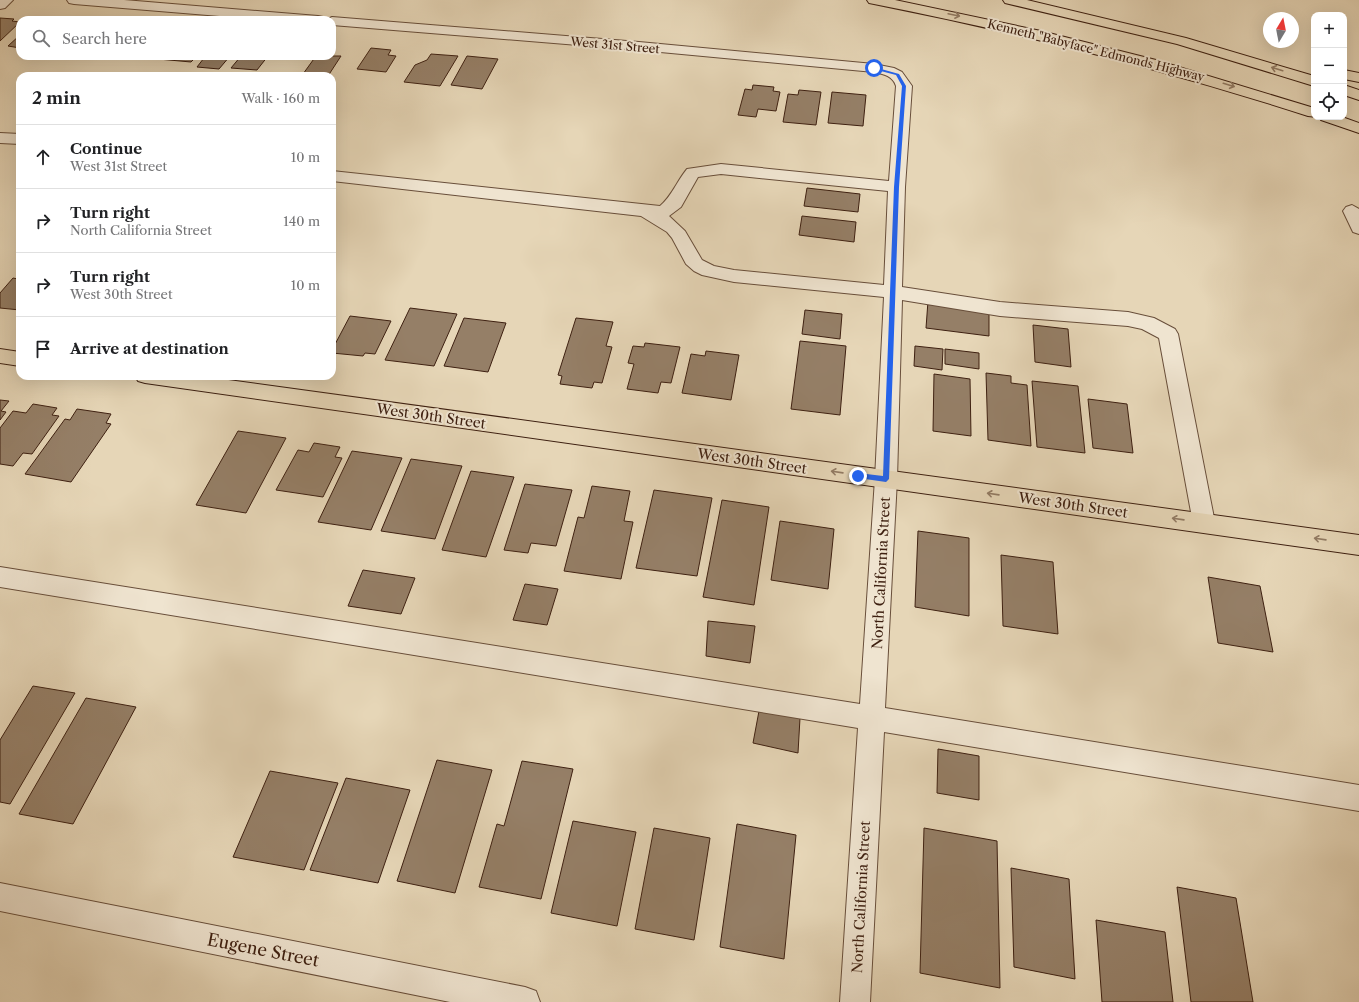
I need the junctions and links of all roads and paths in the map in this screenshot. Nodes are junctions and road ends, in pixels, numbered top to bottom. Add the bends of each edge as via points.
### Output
1 (6, 0) edge
2 (74, 0) edge
3 (874, 0) edge
4 (1010, 0) edge
5 (0, 5) edge
6 (1045, 7) junction
7 (269, 16) edge
8 (336, 21) edge
9 (1311, 66) edge
10 (898, 74) joint
11 (1347, 75) edge
12 (1359, 78) edge
13 (1311, 80) edge
14 (1347, 91) edge
15 (1359, 95) edge
16 (1311, 112) edge
17 (1336, 120) edge
18 (1359, 128) edge
19 (0, 138) edge
20 (16, 139) edge
21 (336, 176) edge
22 (897, 187) junction
23 (644, 211) junction
24 (1352, 211) dead end
25 (1359, 228) edge
26 (893, 292) junction
27 (0, 356) edge
28 (16, 358) edge
29 (174, 380) edge
30 (886, 479) junction
31 (1204, 523) junction
32 (1359, 544) edge
33 (0, 577) edge
34 (872, 718) junction
35 (1359, 798) edge
36 (0, 897) edge
37 (526, 1002) edge
38 (855, 1002) edge

1 - 5 street
2 - 7 street
3 -> 16 main road, Kenneth "Babyface" Edmonds Highway via 1001,25 1087,46 1211,80
4 - 6 main road, Kenneth "Babyface" Edmonds Highway
6 - 9 main road via 1182,34
13 -> 6 main road, Kenneth "Babyface" Edmonds Highway via 1181,42
8 - 10 street, West 31st Street via 639,46 866,68
10 - 22 street, North California Street via 904,86
11 - 12 main road
14 - 15 main road
17 - 18 main road
19 - 20 street
21 - 23 street
22 - 23 street via 721,169 693,173 686,180 675,203 664,212
22 - 26 street, North California Street
23 - 26 street via 677,231 685,249 699,267 714,272
24 - 25 street
26 - 30 street, North California Street
26 - 31 street via 1000,309 1128,319 1147,323 1168,334
27 - 28 main road
30 -> 29 main road, West 30th Street
31 -> 30 main road, West 30th Street
30 - 34 street, North California Street
32 -> 31 main road, West 30th Street
33 - 34 street
34 - 35 street
34 - 38 street, North California Street
36 - 37 street, Eugene Street

